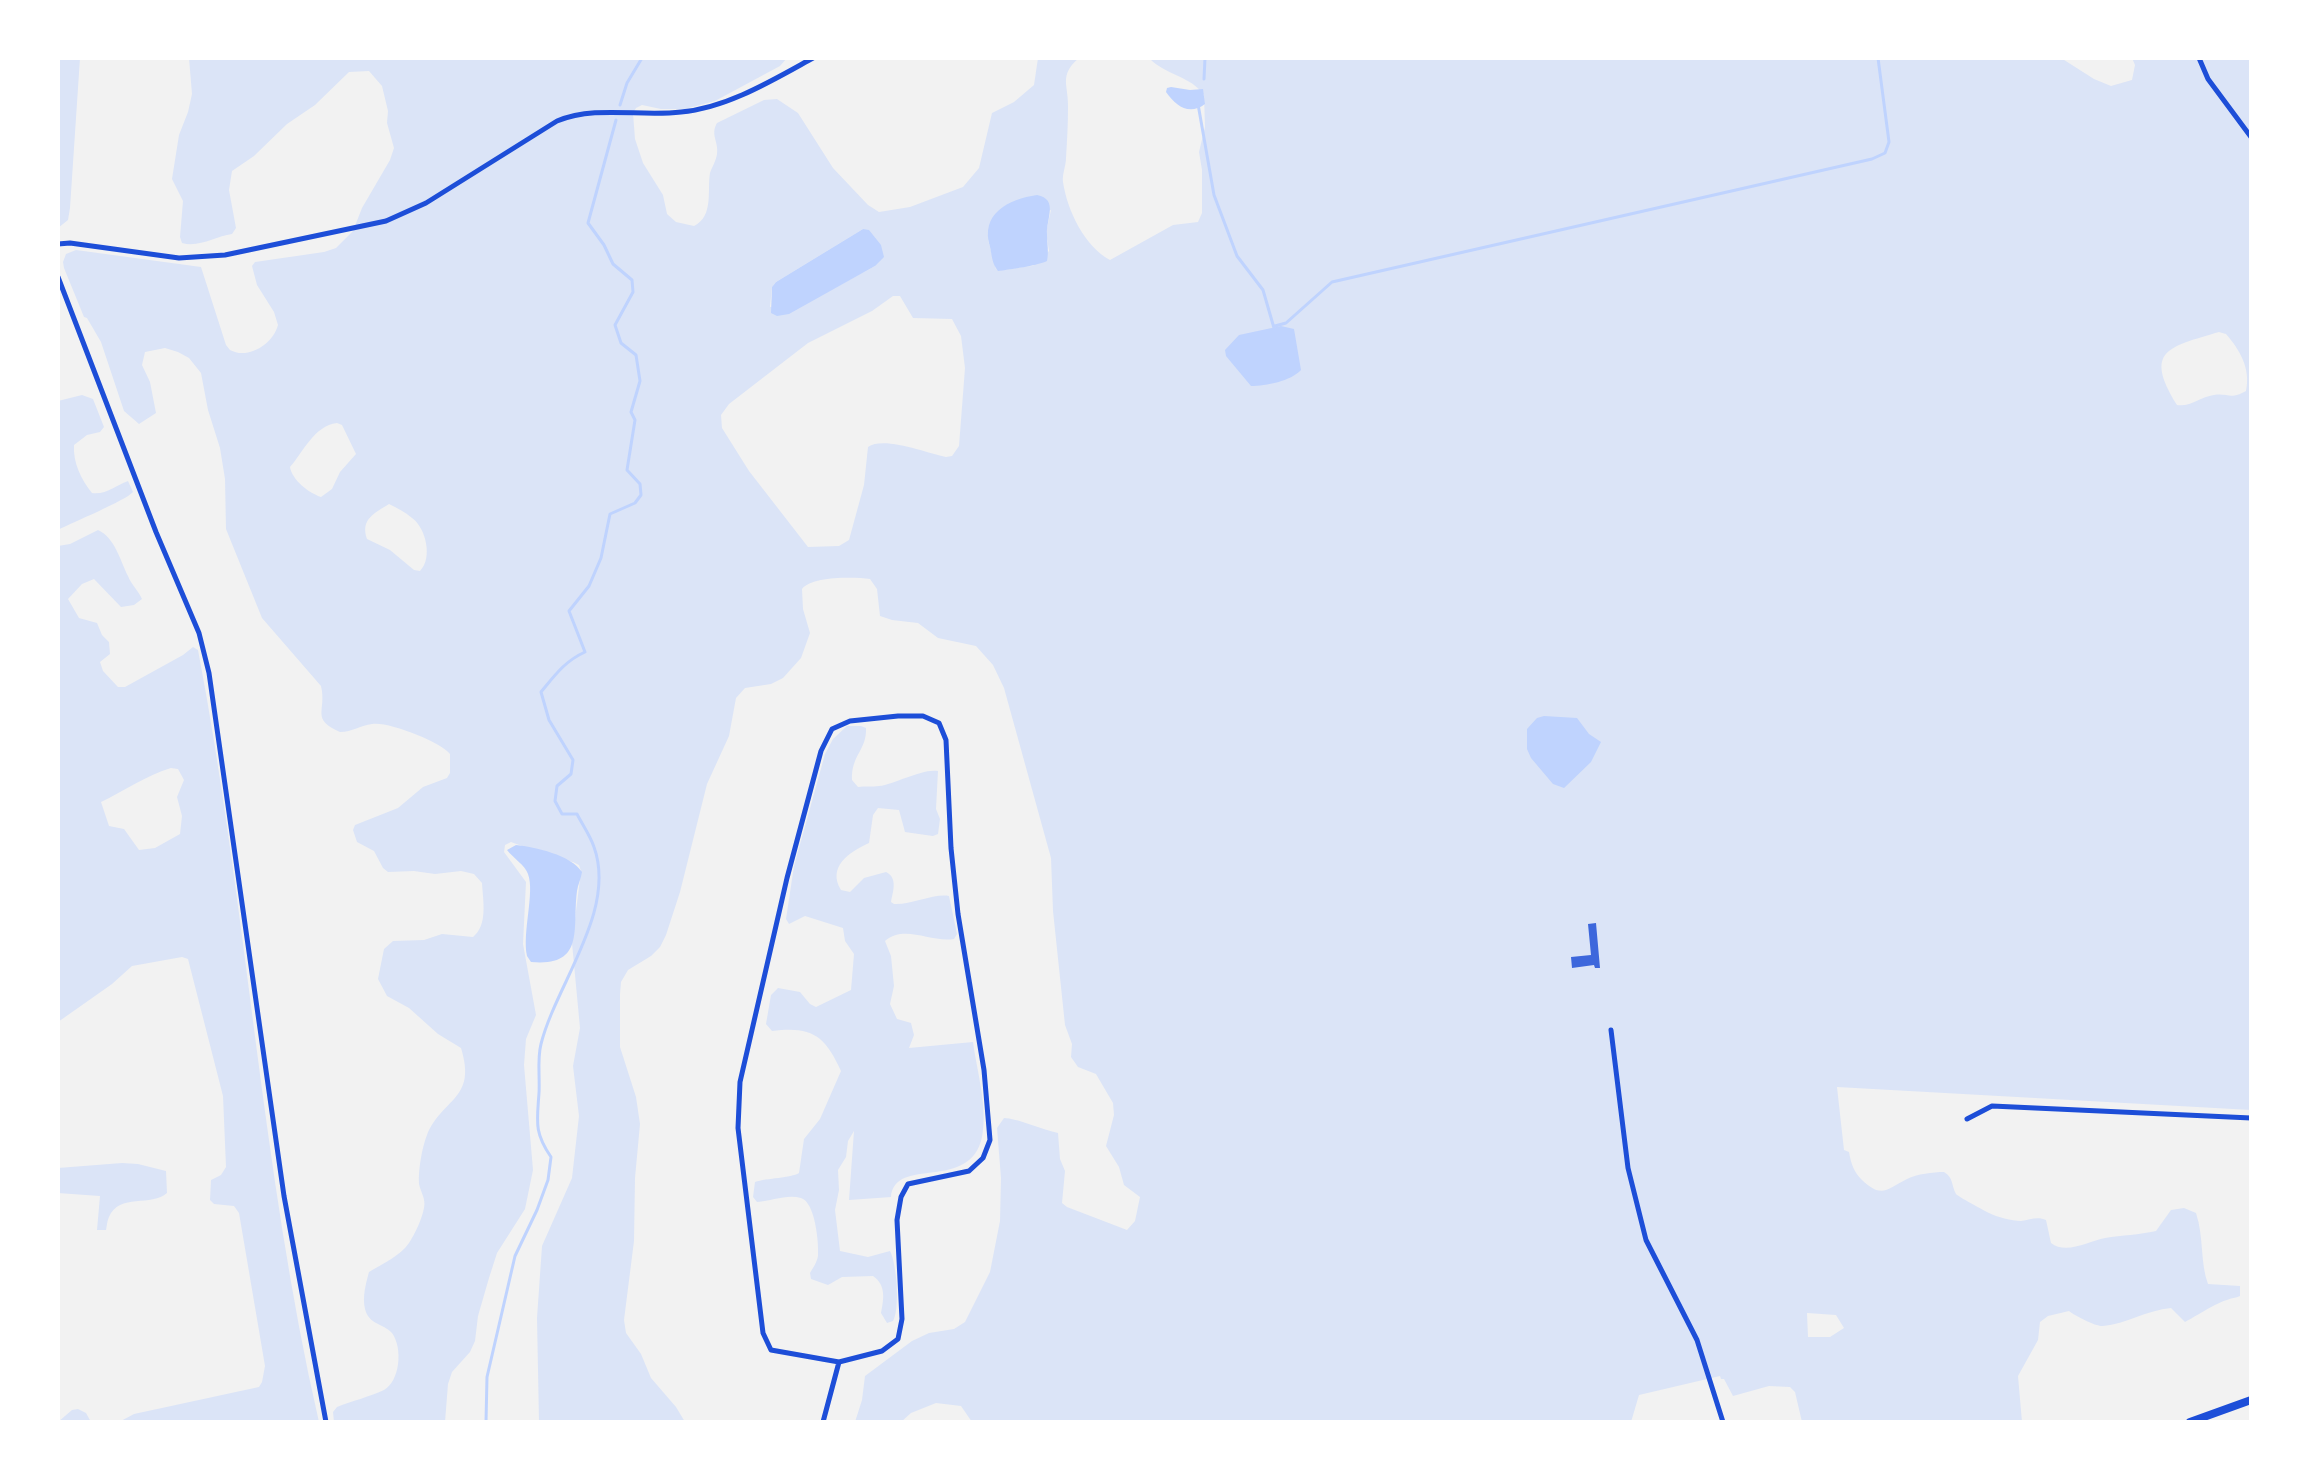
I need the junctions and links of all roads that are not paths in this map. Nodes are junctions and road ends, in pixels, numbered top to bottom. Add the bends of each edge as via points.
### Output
1 (813, 58) edge
2 (2199, 58) edge
3 (2251, 137) edge
4 (58, 244) edge
5 (58, 277) edge
6 (1611, 1030) dead end
7 (2251, 1118) edge
8 (1967, 1119) dead end
9 (839, 1362) junction
10 (2251, 1400) edge
11 (326, 1422) edge
12 (823, 1422) edge
13 (1723, 1422) edge
14 (2190, 1422) edge

1 - 4 street via 708,109 573,114 426,203 386,221 225,255 179,258
2 - 3 street via 2208,79
5 - 11 street via 199,633 209,673 284,1196
6 - 13 street via 1628,1168 1646,1240 1697,1340
7 - 8 street via 1992,1106
9 - 9 street via 771,1350 763,1333 738,1128 740,1082 821,751 832,729 850,721 923,716 939,723 946,740 958,914 990,1140 983,1158 969,1171 908,1184 897,1220 902,1319 898,1339 882,1351
9 - 12 street
10 - 14 main road

